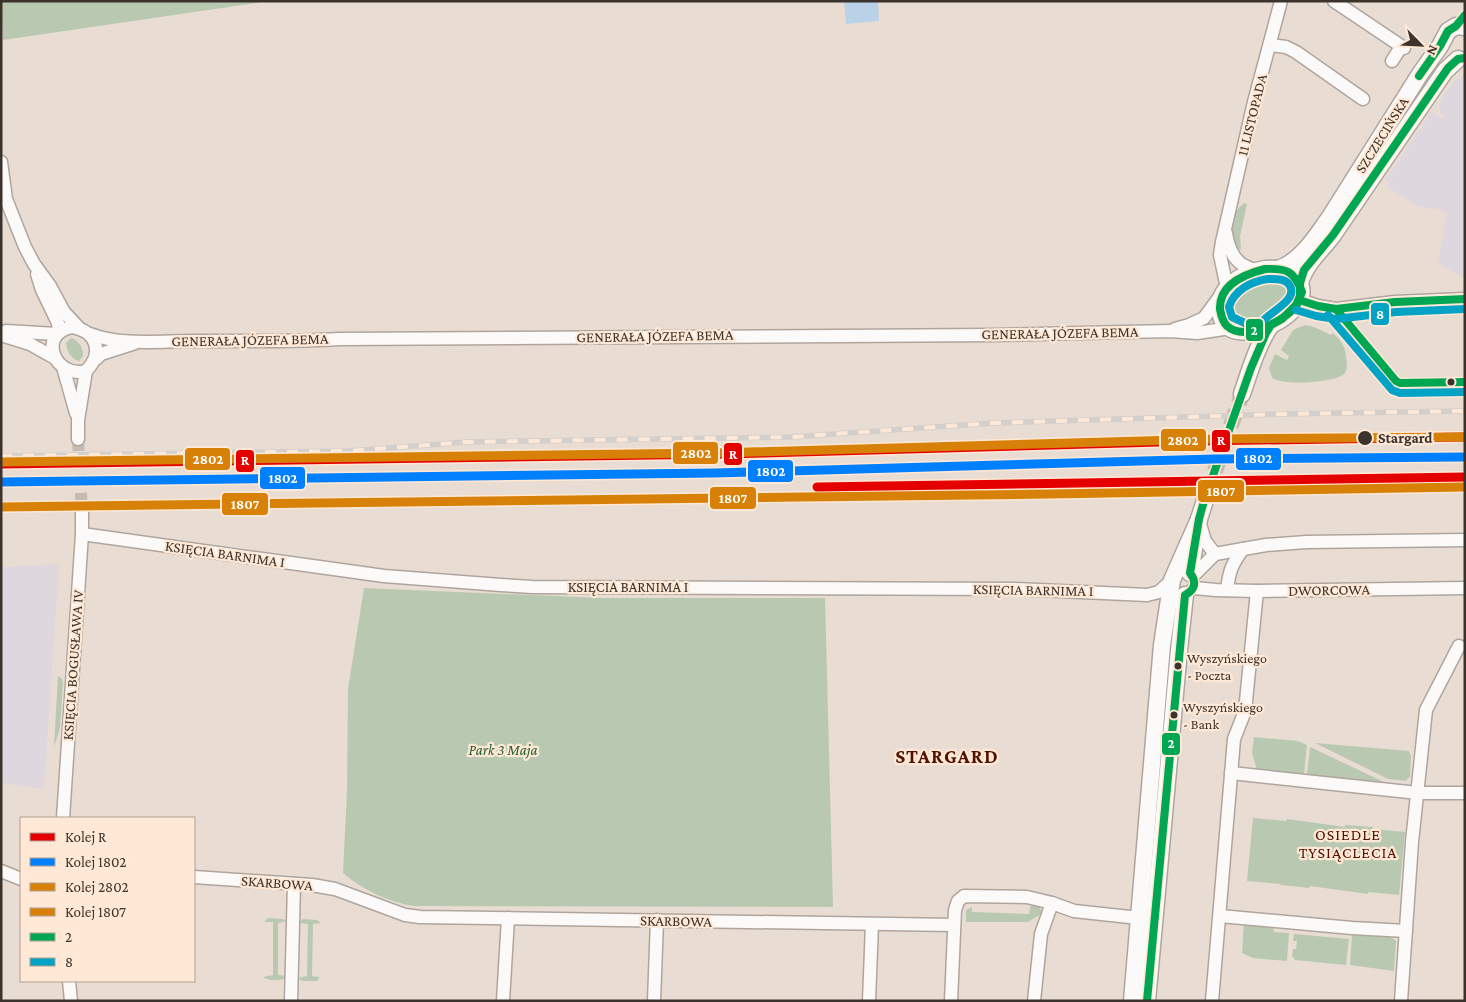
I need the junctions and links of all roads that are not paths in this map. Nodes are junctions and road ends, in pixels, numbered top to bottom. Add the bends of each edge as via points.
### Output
1 (1281, 1) edge
2 (1334, 1) edge
3 (1462, 23) edge
4 (1443, 40) junction
5 (1270, 45) junction
6 (1461, 58) edge
7 (1392, 61) dead end
8 (1364, 99) dead end
9 (1, 163) edge
10 (1226, 229) junction
11 (34, 264) junction
12 (1278, 269) junction
13 (1256, 270) junction
14 (1300, 283) junction
15 (1225, 290) junction
16 (1465, 299) edge
17 (1299, 300) junction
18 (1271, 326) junction
19 (1234, 330) junction
20 (85, 331) junction
21 (1170, 331) junction
22 (1, 333) edge
23 (58, 333) junction
24 (140, 341) junction
25 (96, 359) junction
26 (59, 362) junction
27 (1251, 368) junction
28 (86, 371) junction
29 (1242, 394) tunnel mouth
30 (78, 420) junction
31 (78, 439) tunnel mouth
32 (1206, 494) tunnel mouth
33 (82, 512) tunnel mouth
34 (1199, 519) junction
35 (82, 534) junction
36 (1465, 540) edge
37 (1243, 549) junction
38 (1215, 554) junction
39 (1183, 582) junction
40 (1465, 588) edge
41 (1227, 590) junction
42 (1257, 591) junction
43 (1459, 646) dead end
44 (1231, 773) junction
45 (1418, 793) junction
46 (1465, 794) edge
47 (63, 817) edge
48 (1, 872) edge
49 (195, 877) edge
50 (20, 879) edge
51 (294, 884) junction
52 (1052, 903) junction
53 (1220, 916) junction
54 (508, 918) junction
55 (1139, 918) junction
56 (657, 920) junction
57 (872, 924) junction
58 (954, 925) junction
59 (1406, 931) junction
60 (69, 982) edge
61 (71, 1001) edge
62 (291, 1001) edge
63 (502, 1001) edge
64 (654, 1001) edge
65 (869, 1001) edge
66 (951, 1001) edge
67 (1034, 1001) edge
68 (1132, 1001) edge
69 (1147, 1001) edge
70 (1212, 1001) edge
71 (1401, 1001) edge

1 - 5 street, 11 LISTOPADA
2 - 7 street via 1403,48
3 - 4 main road, SZCZECIŃSKA via 1448,31
4 - 6 main road via 1448,54
4 - 12 main road, SZCZECIŃSKA via 1330,217 1294,260
5 - 8 street via 1296,52
5 - 10 street, 11 LISTOPADA
6 - 14 main road, SZCZECIŃSKA via 1445,71 1333,235 1306,266
9 - 11 street via 6,199
10 - 13 street, 11 LISTOPADA via 1232,254 1239,264
10 - 15 street, 11 LISTOPADA via 1220,255
11 - 20 street via 64,312
11 - 23 street via 58,323
12 - 13 main road
12 - 14 main road via 1290,273
13 - 15 main road
14 - 17 main road
15 - 19 main road via 1220,314 1224,323
15 - 21 street, GENERAŁA JÓZEFA BEMA via 1204,318
16 - 17 street via 1336,309
17 - 18 main road via 1290,312
18 - 19 main road
18 - 27 main road
19 - 21 street, GENERAŁA JÓZEFA BEMA
19 - 27 main road via 1244,336 1249,347
20 - 23 street via 66,328
20 - 24 street, GENERAŁA JÓZEFA BEMA via 98,337
20 - 25 street via 96,346
21 - 24 street, GENERAŁA JÓZEFA BEMA
22 - 23 street
22 - 26 street via 30,344
23 - 26 street via 53,345
24 - 25 street, GENERAŁA JÓZEFA BEMA via 101,354
25 - 28 street
26 - 28 street via 74,372
26 - 30 street via 67,376
27 - 29 main road
28 - 30 street
30 - 31 street
32 - 34 main road
33 - 35 street, KSIĘCIA BOGUSŁAWA IV
34 - 38 street via 1205,541
34 - 39 main road
35 - 39 street, KSIĘCIA BARNIMA I via 384,576 532,587 1004,589 1147,595
35 - 47 street, KSIĘCIA BOGUSŁAWA IV
36 - 37 street via 1306,542
37 - 38 street
37 - 41 street via 1228,574
38 - 39 street, KSIĘCIA BARNIMA I
39 - 41 street, DWORCOWA
39 - 55 main road via 1169,590
39 - 69 main road
40 - 42 street, DWORCOWA
41 - 42 street, DWORCOWA
42 - 44 street via 1245,711 1234,739
43 - 45 street via 1426,710
44 - 45 street
44 - 53 street
45 - 46 street
45 - 59 street
48 - 50 street
49 - 51 street, SKARBOWA
51 - 54 street, SKARBOWA via 335,889 405,915
51 - 62 street
52 - 55 street via 1074,912
52 - 58 street via 1027,897 964,896 958,901
52 - 67 street via 1041,934
53 - 59 street
53 - 70 street
54 - 56 street, SKARBOWA
54 - 63 street
55 - 68 main road
56 - 57 street, SKARBOWA
56 - 64 street
57 - 58 street, SKARBOWA
57 - 65 street
58 - 66 street
59 - 71 street
60 - 61 street

